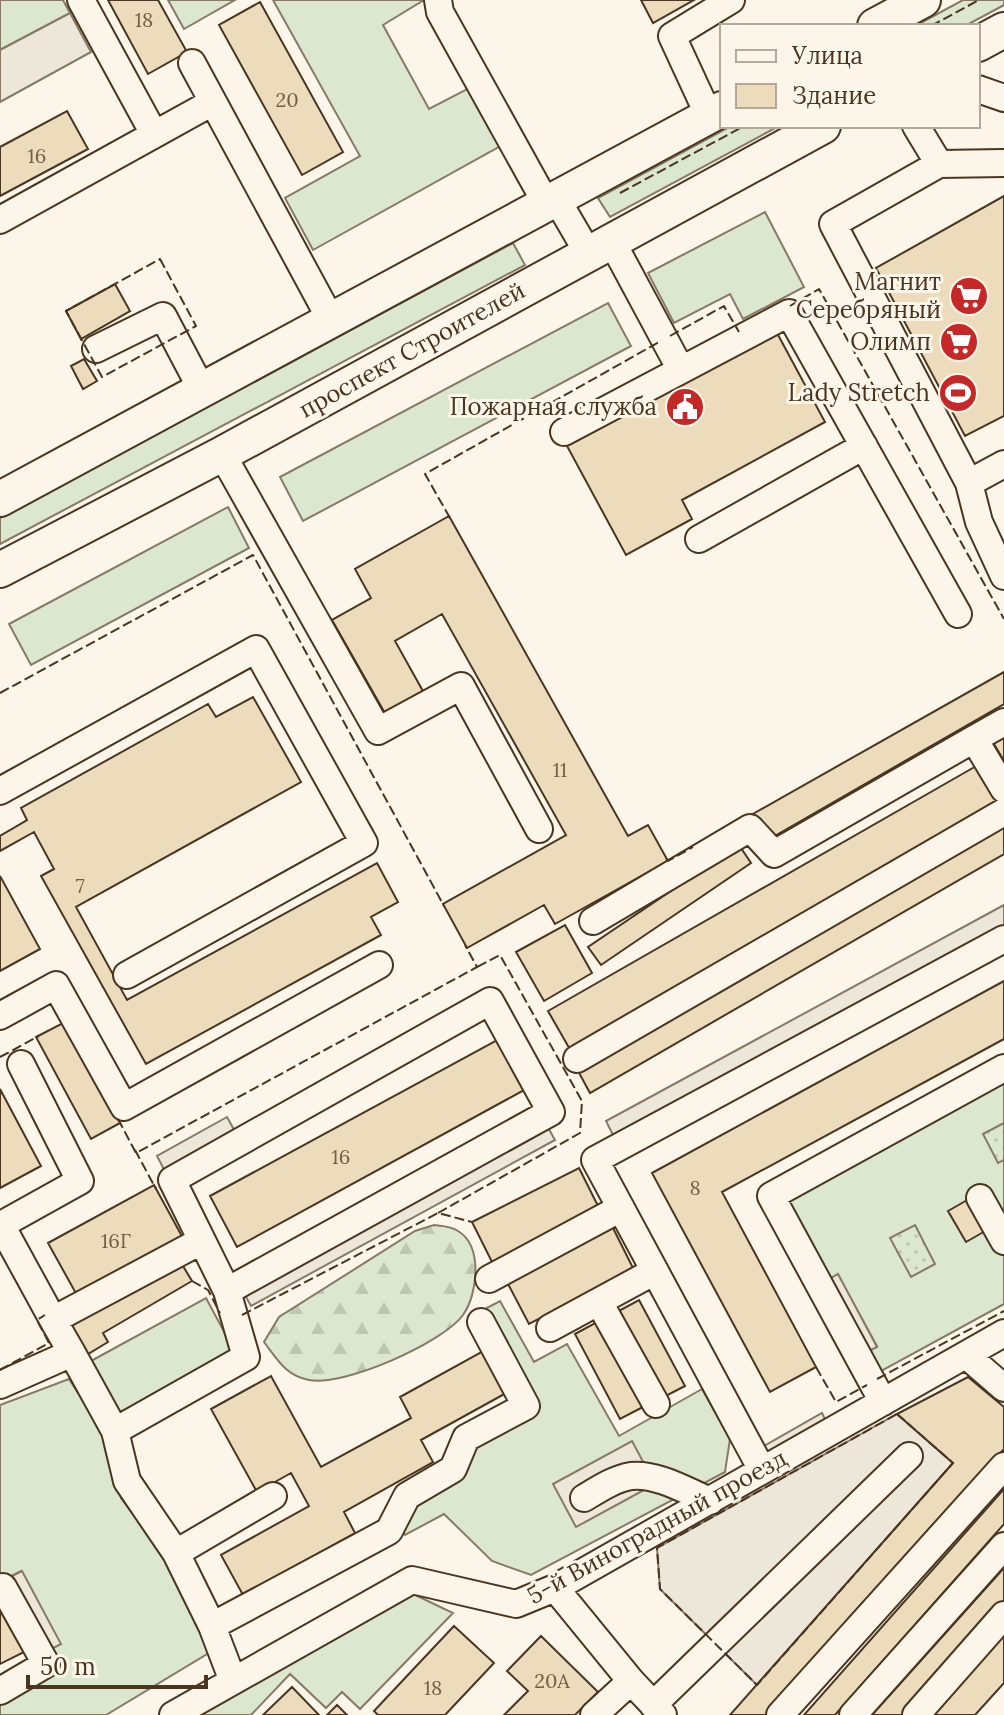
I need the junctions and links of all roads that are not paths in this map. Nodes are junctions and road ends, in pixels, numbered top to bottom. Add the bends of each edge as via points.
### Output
1 (81, 0) edge
2 (438, 0) edge
3 (731, 0) edge
4 (923, 0) edge
5 (879, 24) edge
6 (1004, 30) edge
7 (980, 43) edge
8 (192, 63) dead end
9 (980, 90) edge
10 (1004, 98) edge
11 (213, 102) junction
12 (716, 112) edge
13 (819, 128) edge
14 (917, 128) edge
15 (154, 134) junction
16 (1004, 163) edge
17 (939, 164) junction
18 (551, 200) junction
19 (0, 220) edge
20 (599, 246) junction
21 (331, 320) junction
22 (96, 349) dead end
23 (681, 370) junction
24 (202, 390) junction
25 (564, 432) dead end
26 (864, 446) junction
27 (222, 454) junction
28 (1004, 464) edge
29 (969, 483) junction
30 (0, 499) edge
31 (699, 539) dead end
32 (1002, 569) edge
33 (0, 570) edge
34 (958, 614) dead end
35 (1004, 722) edge
36 (974, 739) junction
37 (1004, 789) edge
38 (0, 791) edge
39 (1004, 812) edge
40 (539, 829) dead end
41 (593, 921) dead end
42 (1004, 939) edge
43 (379, 965) dead end
44 (127, 975) dead end
45 (0, 1016) edge
46 (577, 1059) dead end
47 (21, 1064) dead end
48 (1004, 1068) edge
49 (980, 1198) dead end
50 (621, 1208) junction
51 (201, 1241) junction
52 (1004, 1241) edge
53 (655, 1271) junction
54 (489, 1279) dead end
55 (227, 1291) junction
56 (599, 1302) junction
57 (53, 1320) junction
58 (481, 1322) dead end
59 (550, 1328) dead end
60 (1004, 1333) edge
61 (72, 1353) junction
62 (966, 1355) junction
63 (0, 1385) edge
64 (1004, 1388) edge
65 (883, 1402) junction
66 (656, 1404) dead end
67 (115, 1431) junction
68 (909, 1456) dead end
69 (1004, 1466) edge
70 (762, 1470) junction
71 (273, 1496) dead end
72 (584, 1498) dead end
73 (710, 1501) junction
74 (1004, 1546) edge
75 (176, 1553) junction
76 (0, 1588) edge
77 (555, 1588) junction
78 (1004, 1615) edge
79 (212, 1626) junction
80 (233, 1681) junction
81 (631, 1681) junction
82 (0, 1691) edge
83 (658, 1710) edge
84 (174, 1715) edge
85 (594, 1715) edge
86 (780, 1715) edge
87 (853, 1715) edge
88 (916, 1715) edge

1 - 15 street
2 - 18 street via 440,12
3 - 12 street via 672,36
4 - 5 main road
6 - 7 main road
8 - 11 street
9 - 10 street
11 - 15 street
11 - 21 street
12 - 18 main road
13 - 20 main road, проспект Строителей
14 - 17 street
15 - 19 street
16 - 17 street
17 - 29 street via 833,224
18 - 20 street
18 - 21 main road
20 - 23 street
20 - 27 main road, проспект Строителей
21 - 24 main road
22 - 24 street via 163,316
23 - 25 street
23 - 26 street via 789,313
24 - 30 main road
26 - 31 street
26 - 34 street
27 - 33 main road, проспект Строителей
27 - 40 street via 378,731 461,686
28 - 29 street
29 - 32 street via 979,522
35 - 36 street
36 - 37 street
36 - 41 street via 774,854 750,828
38 - 44 street via 256,649 364,843
39 - 46 street
42 - 50 street via 595,1160
43 - 45 street via 124,1107 56,985
47 - 57 street via 80,1181 1,1225
48 - 65 street via 771,1196
49 - 52 street
50 - 53 street
50 - 54 street
51 - 55 street
51 - 55 street via 172,1180 490,1001 551,1112
51 - 57 street
53 - 56 street
53 - 70 street
55 - 67 street via 246,1357
56 - 59 street
56 - 66 street
57 - 61 street
58 - 79 street via 526,1406 466,1438 453,1469 407,1496 389,1531
60 - 62 street, 5-й Виноградный проезд
61 - 63 street
61 - 67 street
62 - 64 street
62 - 65 street, 5-й Виноградный проезд
65 - 70 street, 5-й Виноградный проезд
67 - 75 street via 127,1481
68 - 83 street
69 - 86 street
70 - 73 street, 5-й Виноградный проезд
71 - 75 street
72 - 73 street via 633,1476
73 - 77 street, 5-й Виноградный проезд
74 - 87 street
75 - 79 street
76 - 82 street via 46,1664
77 - 80 street, 5-й Виноградный проезд via 516,1604 412,1580
77 - 81 street
78 - 88 street
79 - 80 street
80 - 84 street, 5-й Виноградный проезд
81 - 83 street
81 - 85 street

